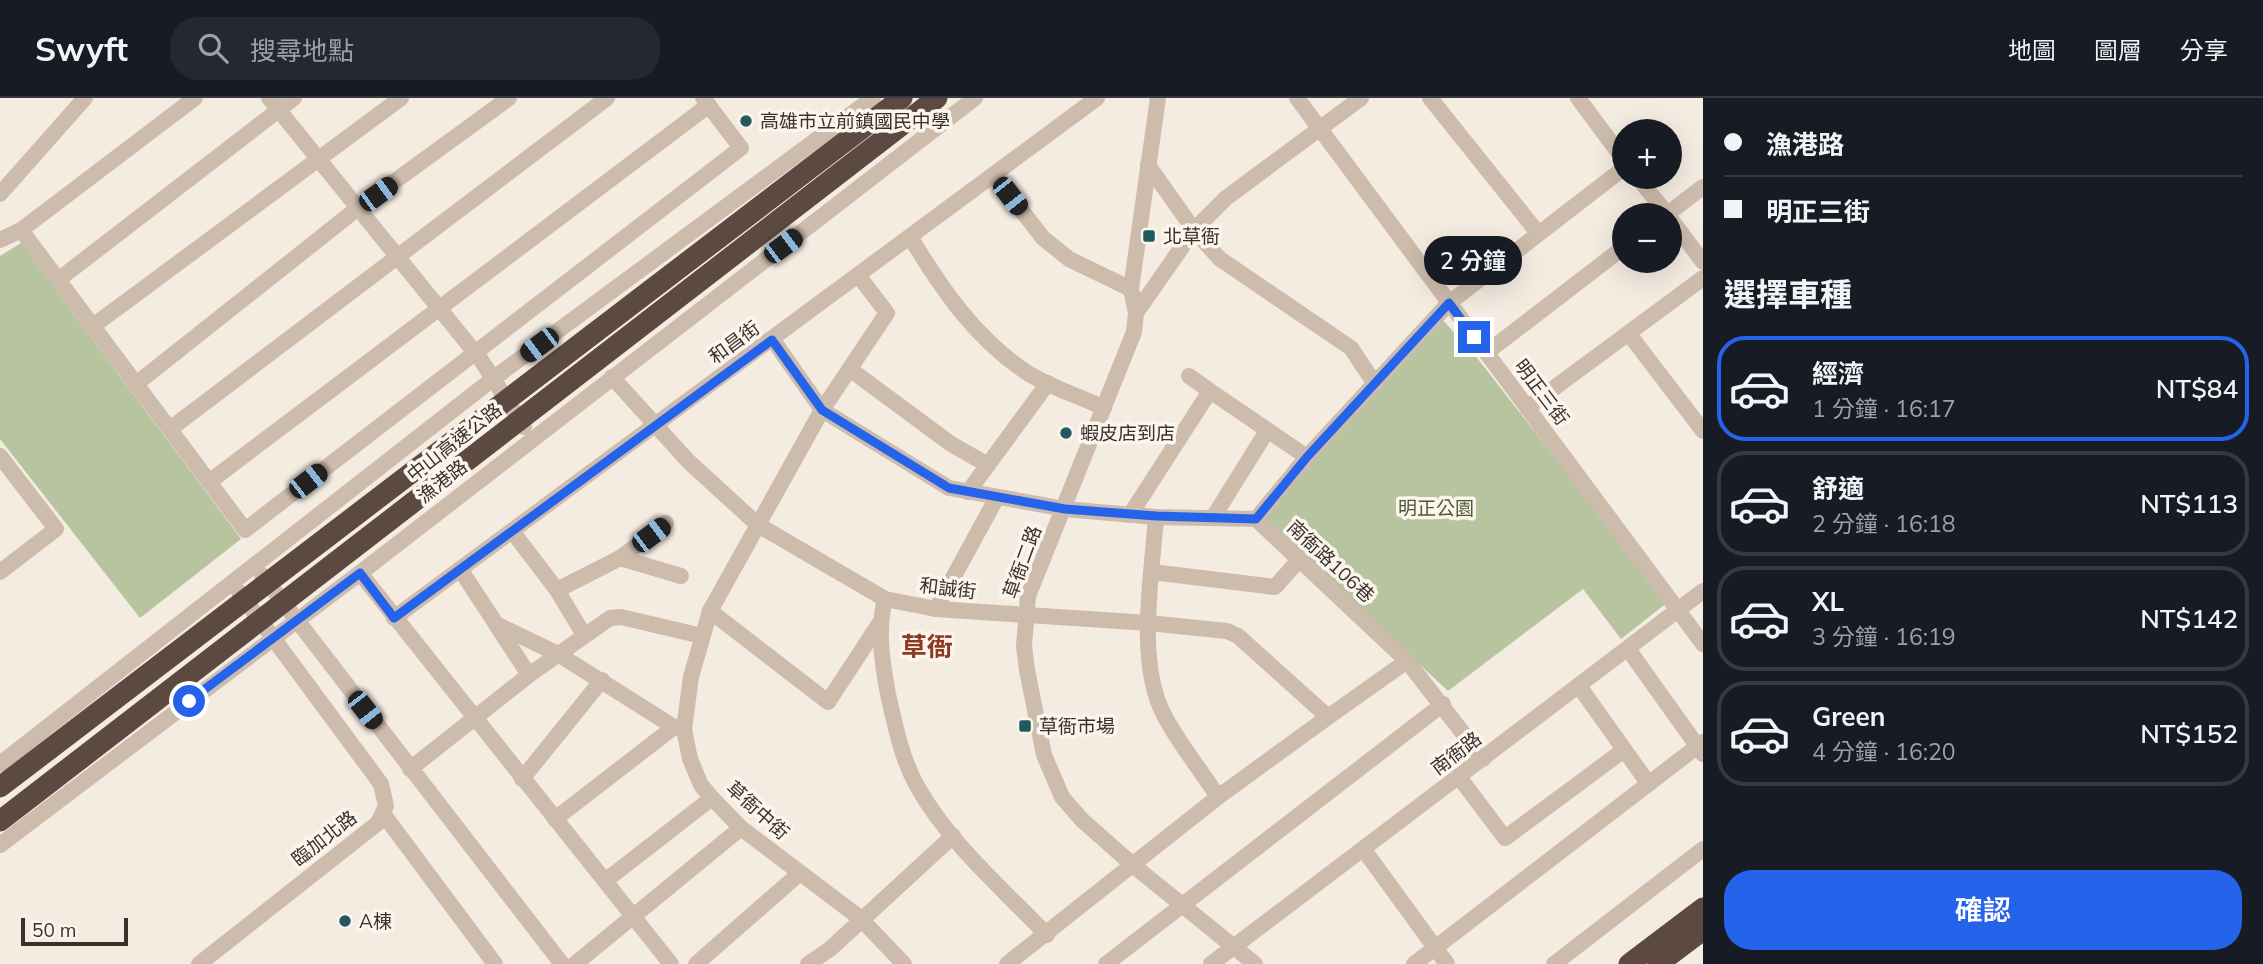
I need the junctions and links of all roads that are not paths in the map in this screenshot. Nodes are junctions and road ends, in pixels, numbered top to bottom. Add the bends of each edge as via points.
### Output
1 (85, 98) edge
2 (195, 98) edge
3 (294, 98) edge
4 (401, 98) edge
5 (509, 98) edge
6 (607, 98) edge
7 (873, 98) edge
8 (902, 98) edge
9 (937, 98) edge
10 (975, 98) edge
11 (1097, 98) edge
12 (1158, 98) edge
13 (1297, 98) edge
14 (1361, 98) edge
15 (1430, 98) edge
16 (1578, 98) edge
17 (706, 102) edge
18 (274, 104) edge
19 (1319, 128) junction
20 (1612, 144) edge
21 (320, 161) junction
22 (1148, 165) junction
23 (994, 175) junction
24 (1612, 176) edge
25 (1703, 187) edge
26 (1647, 189) edge
27 (0, 194) edge
28 (1658, 203) edge
29 (1682, 204) edge
30 (358, 208) junction
31 (21, 230) junction
32 (1194, 230) junction
33 (1538, 233) junction
34 (1682, 234) edge
35 (910, 237) junction
36 (0, 240) edge
37 (1612, 256) edge
38 (398, 258) junction
39 (1703, 262) edge
40 (858, 275) junction
41 (1703, 278) edge
42 (58, 280) junction
43 (1131, 289) junction
44 (1449, 303) junction
45 (439, 309) junction
46 (1136, 313) junction
47 (93, 326) junction
48 (1629, 334) junction
49 (772, 340) junction
50 (474, 351) junction
51 (1486, 353) junction
52 (850, 370) junction
53 (1189, 376) dead end
54 (612, 377) junction
55 (494, 379) junction
56 (1048, 383) junction
57 (136, 384) junction
58 (1375, 384) junction
59 (1210, 391) junction
60 (1104, 408) junction
61 (1527, 408) junction
62 (822, 410) junction
63 (656, 425) junction
64 (170, 429) junction
65 (1267, 431) junction
66 (1703, 431) edge
67 (531, 438) junction
68 (0, 456) edge
69 (1307, 457) junction
70 (988, 465) junction
71 (209, 482) junction
72 (968, 492) junction
73 (996, 499) junction
74 (1065, 509) junction
75 (1130, 515) junction
76 (1156, 516) junction
77 (1214, 516) junction
78 (1256, 519) junction
79 (666, 523) dead end
80 (758, 526) junction
81 (512, 531) junction
82 (620, 558) junction
83 (1299, 560) junction
84 (254, 565) junction
85 (460, 569) junction
86 (0, 572) edge
87 (1152, 572) junction
88 (360, 573) junction
89 (681, 576) dead end
90 (232, 583) junction
91 (557, 590) junction
92 (1703, 591) edge
93 (885, 599) junction
94 (936, 609) junction
95 (710, 611) junction
96 (1678, 611) junction
97 (1024, 617) junction
98 (394, 618) junction
99 (295, 620) junction
100 (1149, 623) junction
101 (496, 624) junction
102 (879, 624) junction
103 (584, 635) junction
104 (702, 636) junction
105 (273, 637) junction
106 (1703, 645) edge
107 (1628, 649) junction
108 (558, 654) junction
109 (1407, 661) junction
110 (529, 675) junction
111 (602, 680) junction
112 (1579, 686) junction
113 (1443, 704) junction
114 (1328, 717) junction
115 (474, 719) junction
116 (679, 728) junction
117 (1701, 747) edge
118 (1624, 750) junction
119 (1483, 759) junction
120 (0, 764) edge
121 (410, 769) junction
122 (1459, 777) junction
123 (522, 779) junction
124 (1648, 783) junction
125 (0, 787) edge
126 (1219, 797) junction
127 (712, 799) junction
128 (384, 815) junction
129 (555, 819) junction
130 (0, 821) edge
131 (741, 828) junction
132 (953, 836) junction
133 (0, 845) edge
134 (1703, 849) edge
135 (1364, 850) junction
136 (1134, 866) junction
137 (800, 873) junction
138 (605, 881) junction
139 (1181, 905) junction
140 (1703, 908) edge
141 (633, 917) junction
142 (860, 918) junction
143 (1703, 930) edge
144 (1047, 935) junction
145 (1234, 947) junction
146 (1435, 948) junction
147 (199, 964) edge
148 (495, 964) edge
149 (562, 964) edge
150 (575, 964) edge
151 (671, 964) edge
152 (696, 964) edge
153 (808, 964) edge
154 (904, 964) edge
155 (1007, 964) edge
156 (1106, 964) edge
157 (1211, 964) edge
158 (1255, 964) edge
159 (1414, 964) edge
160 (1447, 964) edge
161 (1554, 964) edge
162 (1629, 964) edge
163 (1658, 964) edge

1 - 27 street
2 - 31 street
3 - 18 street
4 - 21 street
5 - 30 street
6 - 38 street
7 - 55 street
8 - 125 highway, 中山高速公路, bridge
9 - 130 highway, 中山高速公路, bridge
10 - 54 street, 漁港路
11 - 23 street, 和昌街
12 - 22 street, 草衙二路
13 - 19 street, 明正三街
14 - 19 street
15 - 33 street
16 - 20 street
17 - 45 street
17 - 50 street via 741,148
18 - 21 street
18 - 42 street
19 - 32 street via 1239,187
19 - 44 street, 明正三街
21 - 30 street
21 - 47 street
22 - 32 street
22 - 43 street, 草衙二路
23 - 35 street, 和昌街
23 - 43 street via 1043,238 1069,260
24 - 33 street
25 - 29 street
26 - 28 street
30 - 38 street
30 - 57 street
31 - 36 street
31 - 42 street
32 - 46 street
32 - 58 street via 1220,258 1351,348
33 - 44 street
34 - 39 street
35 - 40 street, 和昌街
35 - 56 street via 949,299 984,340
37 - 51 street
38 - 45 street
38 - 64 street
40 - 49 street, 和昌街
40 - 52 street, 草衙中街 via 887,313
41 - 48 street
42 - 47 street
43 - 46 street, 草衙二路
44 - 51 street, 明正三街
44 - 58 street
45 - 50 street
45 - 71 street
46 - 60 street, 草衙二路 via 1134,332
47 - 57 street
48 - 61 street
48 - 66 street
49 - 62 street
49 - 63 street, 和昌街
50 - 55 street
50 - 71 street via 245,530
51 - 61 street, 明正三街
52 - 62 street, 草衙中街
52 - 70 street via 951,444
53 - 59 street
54 - 63 street, 和誠街
54 - 67 street, 漁港路
55 - 67 street
55 - 84 street
56 - 60 street
56 - 70 street
57 - 64 street
58 - 69 street
59 - 65 street
59 - 75 street
60 - 74 street, 草衙二路
61 - 96 street, 明正三街
62 - 72 street via 949,488
62 - 80 street, 草衙中街
63 - 80 street, 和誠街
63 - 81 street, 和昌街
64 - 71 street
65 - 69 street
65 - 77 street
67 - 88 street, 漁港路
68 - 86 street via 56,529
69 - 78 street
70 - 72 street
72 - 73 street
73 - 74 street
73 - 94 street
74 - 75 street
74 - 97 street, 草衙二路 via 1028,596
75 - 76 street
76 - 77 street
76 - 87 street
77 - 78 street
78 - 83 street, 南衙路106巷
79 - 82 street
80 - 93 street, 和誠街
80 - 95 street, 草衙中街
81 - 85 street, 和昌街
81 - 91 street
82 - 89 street
82 - 91 street
83 - 87 street via 1275,587
83 - 109 street, 南衙路106巷
84 - 90 street
84 - 99 street
85 - 98 street, 和昌街
85 - 101 street
87 - 100 street
88 - 98 street
88 - 99 street, 漁港路
90 - 105 street, 臨加北路
90 - 120 street
91 - 103 street
92 - 96 street, 南衙路
93 - 94 street, 和誠街
93 - 102 street
94 - 97 street, 和誠街
95 - 102 street via 828,702
95 - 104 street, 草衙中街
96 - 106 street, 明正三街
96 - 107 street, 南衙路
97 - 100 street, 和誠街
97 - 136 street, 草衙二路 via 1027,670 1051,777 1082,820
98 - 115 street
99 - 105 street, 漁港路
99 - 121 street
100 - 114 street, 和誠街 via 1238,636
100 - 126 street via 1152,681 1164,714
101 - 108 street
101 - 110 street
102 - 132 street via 898,739 917,786
103 - 104 street via 610,618 621,617
103 - 108 street
104 - 116 street, 草衙中街
105 - 128 street, 臨加北路 via 381,784
105 - 133 street, 漁港路
107 - 112 street, 南衙路
107 - 117 street
108 - 110 street
108 - 111 street
109 - 113 street, 南衙路106巷
109 - 114 street
110 - 115 street
111 - 116 street
111 - 123 street
112 - 118 street
112 - 119 street, 南衙路
113 - 119 street, 南衙路106巷
113 - 139 street
114 - 126 street
115 - 121 street
115 - 123 street
116 - 127 street, 草衙中街 via 701,785
116 - 129 street
117 - 124 street
118 - 122 street via 1505,838
118 - 124 street
119 - 122 street, 南衙路
121 - 149 street
122 - 135 street, 南衙路
123 - 129 street
124 - 146 street
126 - 136 street
127 - 131 street, 草衙中街
127 - 138 street
128 - 147 street, 臨加北路
128 - 148 street
129 - 138 street
131 - 137 street, 草衙中街
131 - 141 street
132 - 142 street
132 - 144 street
134 - 161 street
135 - 145 street, 南衙路
135 - 146 street
136 - 139 street, 草衙二路
136 - 144 street
137 - 142 street, 草衙中街
137 - 152 street
138 - 141 street
139 - 145 street, 草衙二路
139 - 156 street
140 - 162 highway
141 - 150 street
141 - 151 street
142 - 153 street
142 - 154 street, 草衙中街
143 - 163 highway
144 - 155 street
145 - 157 street, 南衙路
145 - 158 street, 草衙二路
146 - 159 street
146 - 160 street

